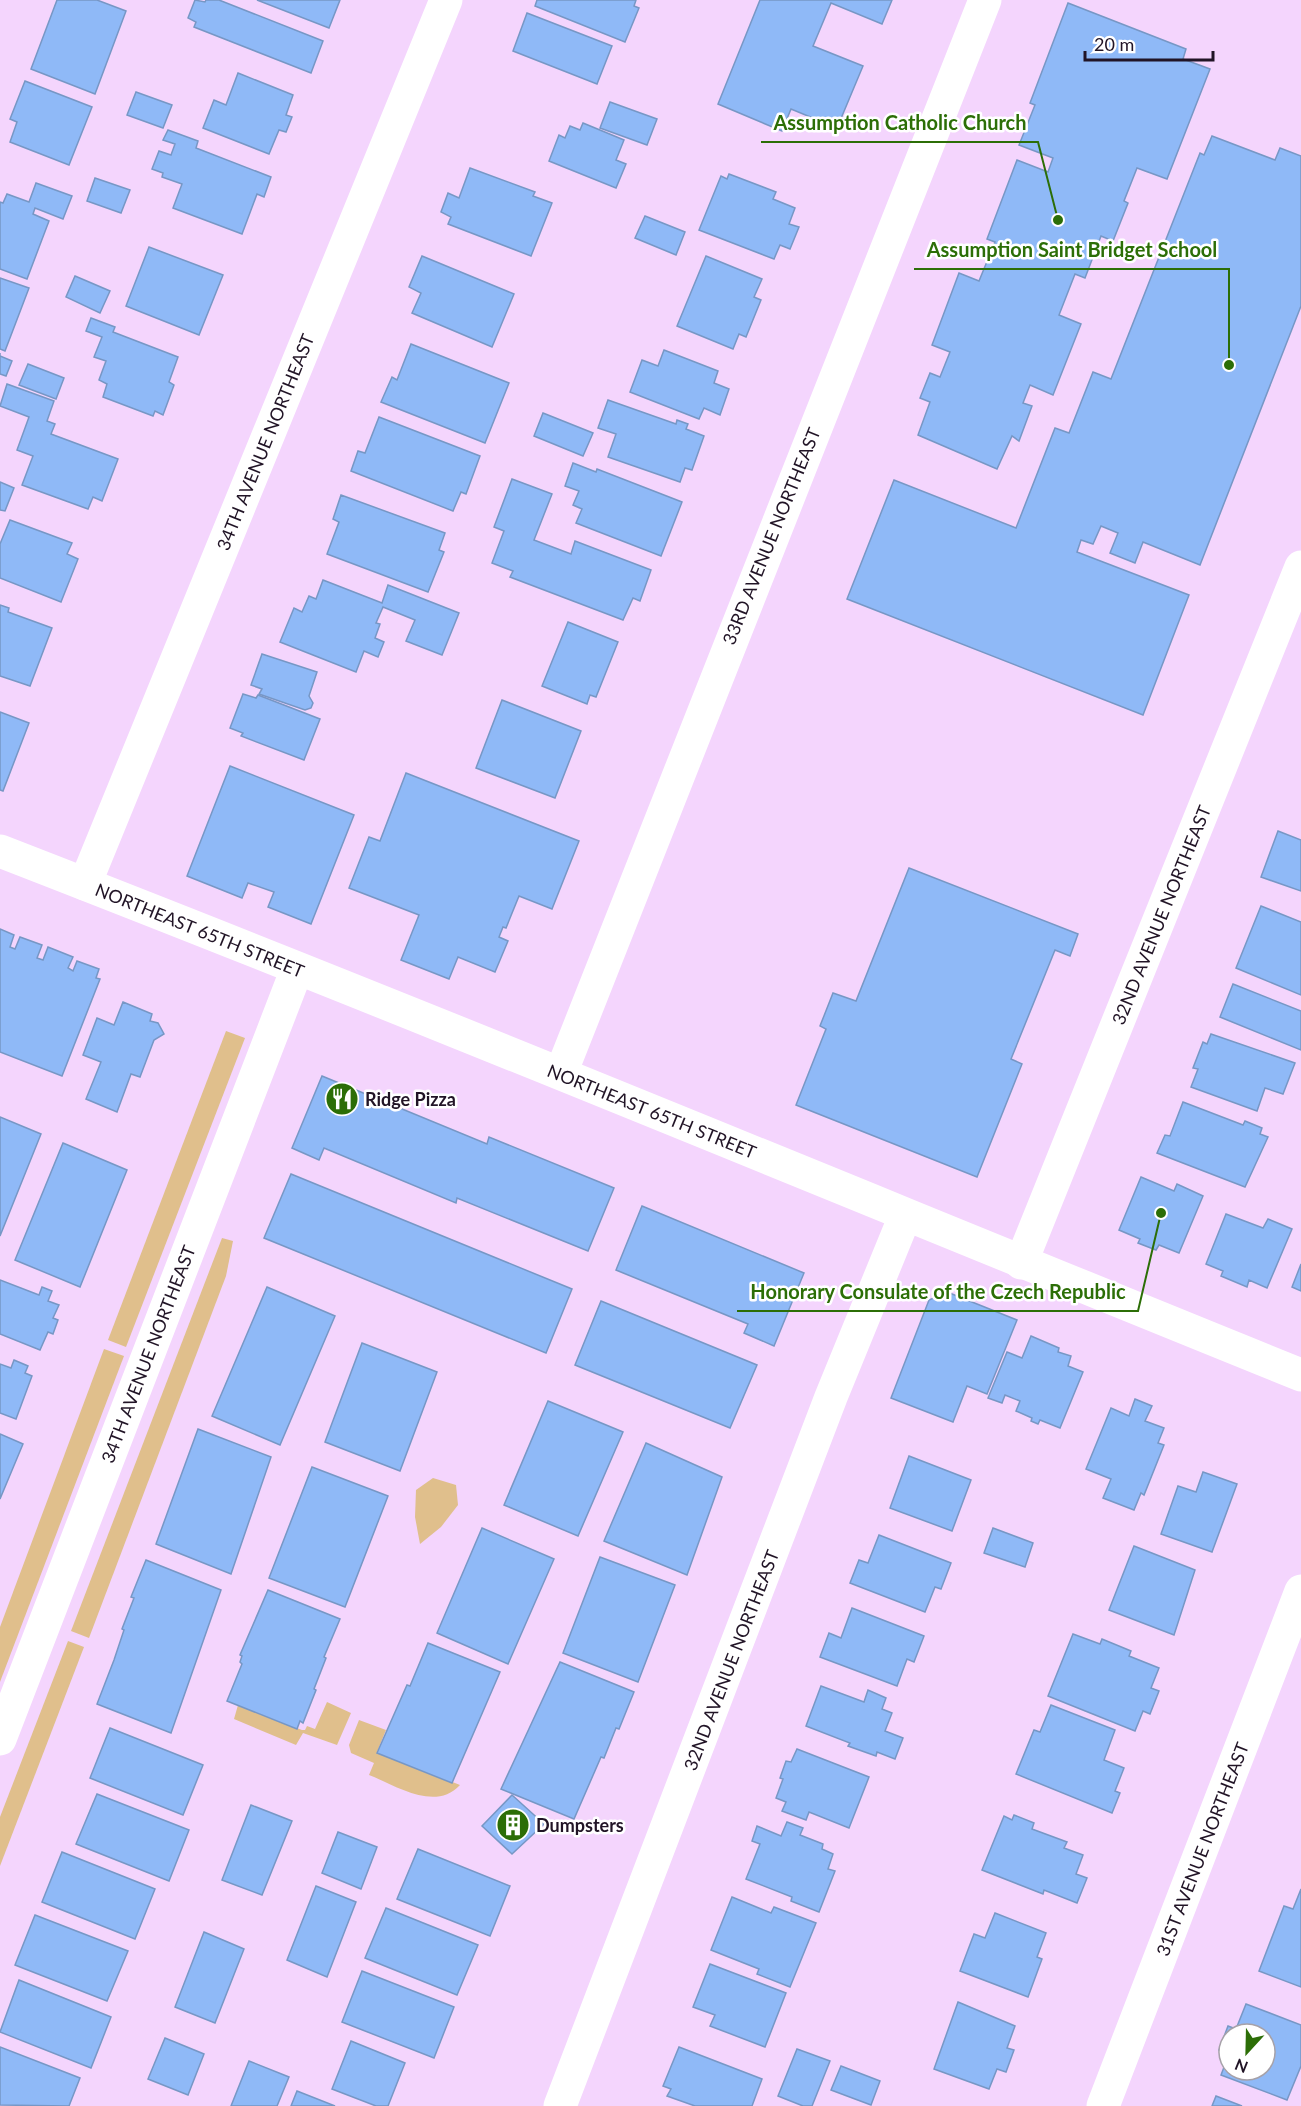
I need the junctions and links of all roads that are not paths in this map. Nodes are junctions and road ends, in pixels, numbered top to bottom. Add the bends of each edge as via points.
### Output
1 (446, 0) edge
2 (985, 0) edge
3 (1301, 567) edge
4 (0, 851) edge
5 (85, 884) junction
6 (297, 969) junction
7 (561, 1073) junction
8 (905, 1216) junction
9 (1021, 1263) junction
10 (1301, 1376) edge
11 (1301, 1591) edge
12 (0, 1739) edge
13 (560, 2106) edge
14 (1103, 2106) edge

1 - 5 street, 34TH AVENUE NORTHEAST
2 - 7 street, 33RD AVENUE NORTHEAST
3 - 9 street, 32ND AVENUE NORTHEAST
4 - 5 street, NORTHEAST 65TH STREET
5 - 6 street, NORTHEAST 65TH STREET
6 - 7 street, NORTHEAST 65TH STREET
6 - 12 street, 34TH AVENUE NORTHEAST
7 - 8 street, NORTHEAST 65TH STREET
8 - 9 street, NORTHEAST 65TH STREET
8 - 13 street, 32ND AVENUE NORTHEAST via 831,1397
9 - 10 street, NORTHEAST 65TH STREET
11 - 14 street, 31ST AVENUE NORTHEAST

